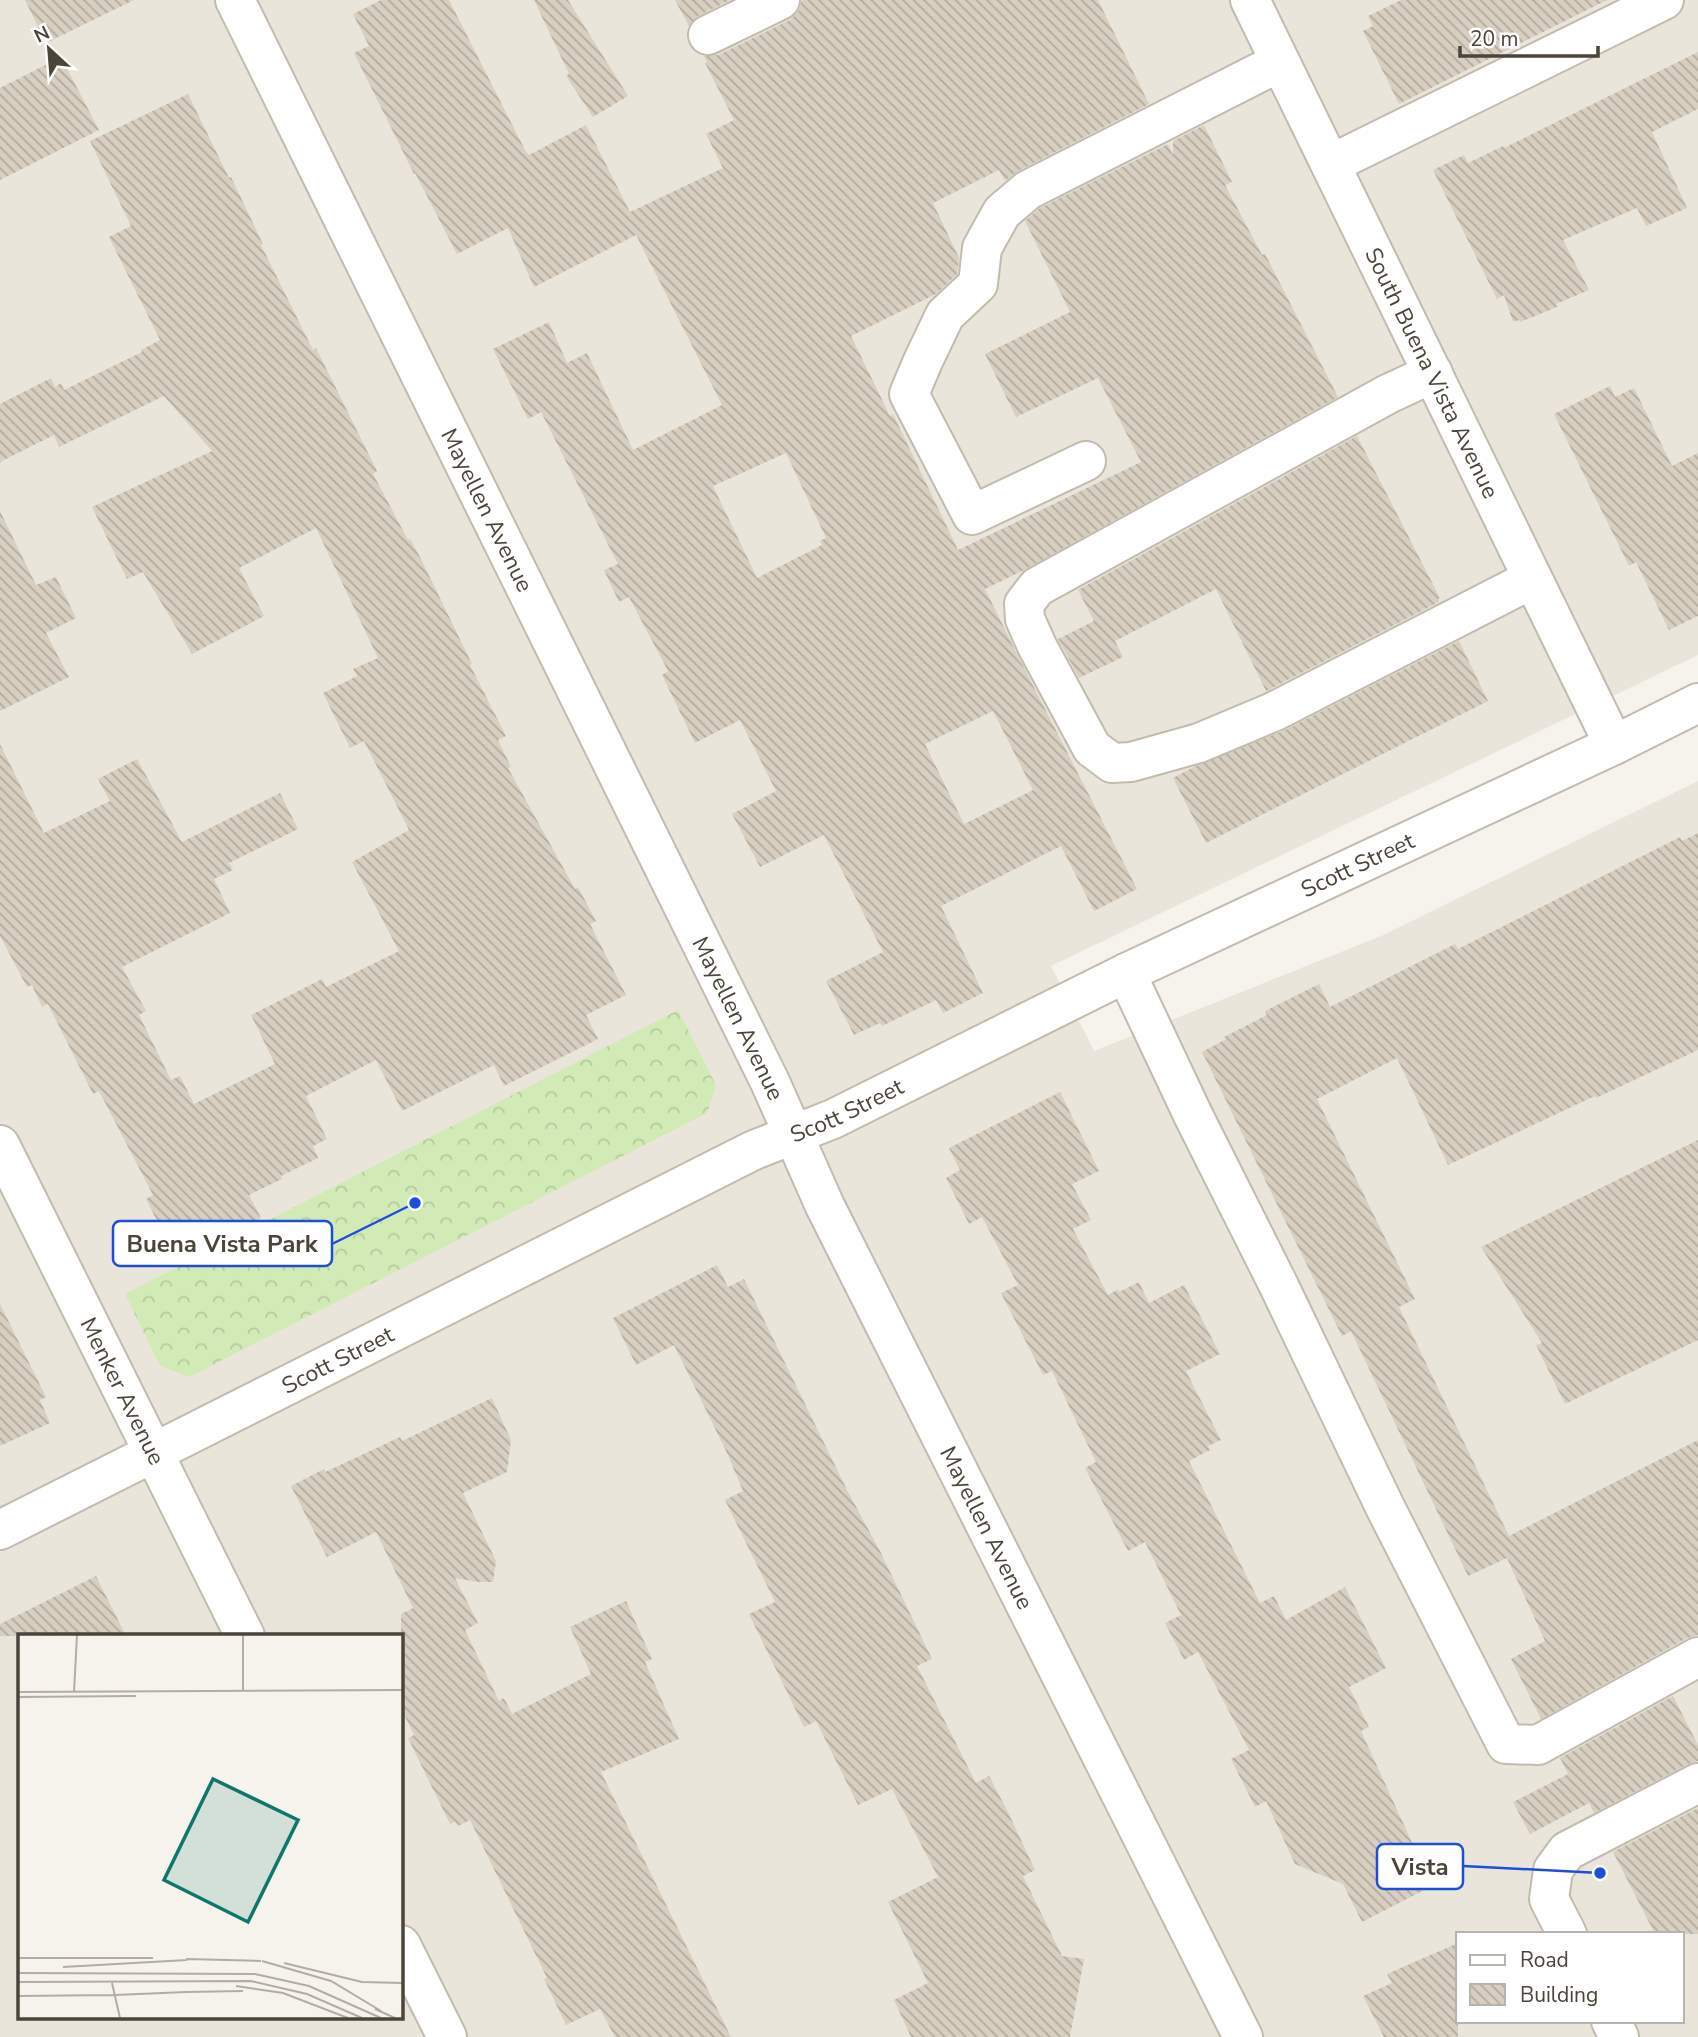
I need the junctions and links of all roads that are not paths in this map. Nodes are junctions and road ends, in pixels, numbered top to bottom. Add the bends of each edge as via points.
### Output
1 (235, 0) edge
2 (780, 0) edge
3 (1250, 0) edge
4 (1664, 0) edge
5 (708, 36) dead end
6 (1280, 62) junction
7 (1331, 164) junction
8 (1433, 373) junction
9 (1086, 461) dead end
10 (1532, 579) junction
11 (1698, 703) edge
12 (1614, 745) junction
13 (1126, 973) junction
14 (794, 1135) junction
15 (0, 1145) edge
16 (152, 1452) junction
17 (0, 1530) edge
18 (244, 1634) edge
19 (1698, 1657) edge
20 (1698, 1783) edge
21 (1566, 1932) edge
22 (402, 1947) edge
23 (447, 2037) edge
24 (1243, 2037) edge

1 - 14 street, Mayellen Avenue
2 - 5 street
3 - 6 street, South Buena Vista Avenue
4 - 7 street
6 - 7 street, South Buena Vista Avenue
6 - 9 street via 1028,190 1002,212 982,248 978,284 945,315 928,349 909,394 972,515
7 - 8 street, South Buena Vista Avenue
8 - 10 street, South Buena Vista Avenue
8 - 10 street via 1037,587 1024,604 1037,646 1092,748 1112,763 1132,762 1199,743 1273,712
10 - 12 street, South Buena Vista Avenue
11 - 12 street, Scott Street
12 - 13 street, Scott Street
13 - 14 street, Scott Street
13 - 19 street via 1386,1509 1506,1744 1538,1745
14 - 16 street, Scott Street via 754,1150
14 - 24 street, Mayellen Avenue via 831,1219
15 - 16 street, Menker Avenue
16 - 17 street, Scott Street
16 - 18 street, Menker Avenue
20 - 21 street via 1567,1850 1553,1870 1549,1899
22 - 23 street

